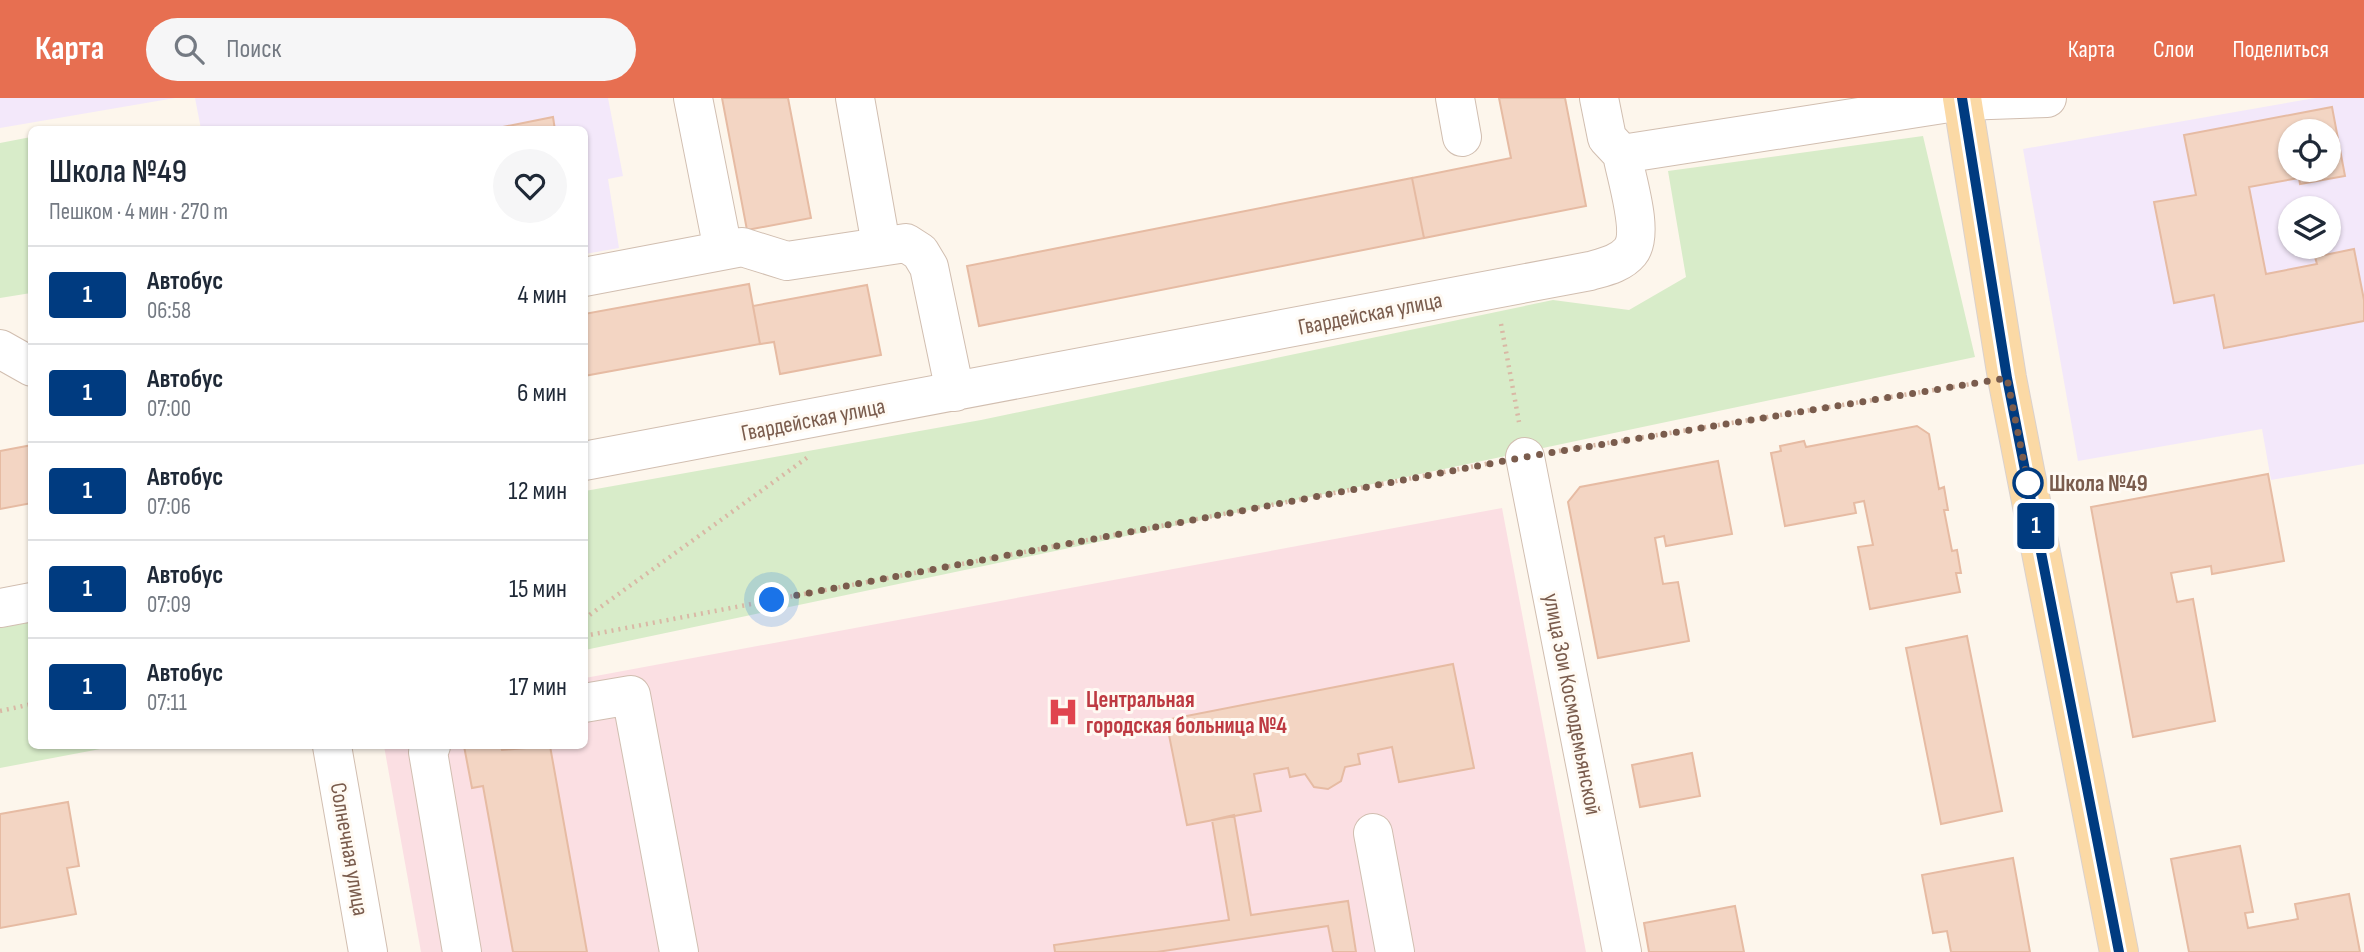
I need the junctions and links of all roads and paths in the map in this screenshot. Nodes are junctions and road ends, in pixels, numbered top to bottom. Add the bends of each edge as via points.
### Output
1 (693, 98) edge
2 (855, 98) edge
3 (1455, 98) edge
4 (1599, 98) edge
5 (2047, 98) edge
6 (1962, 99) edge
7 (1462, 137) dead end
8 (1622, 154) junction
9 (881, 245) junction
10 (723, 250) junction
11 (588, 276) edge
12 (1495, 289) junction
13 (0, 349) edge
14 (28, 365) edge
15 (2007, 378) junction
16 (955, 392) junction
17 (809, 456) dead end
18 (1525, 457) junction
19 (588, 460) edge
20 (28, 603) edge
21 (0, 608) edge
22 (588, 615) edge
23 (588, 635) edge
24 (588, 703) edge
25 (28, 705) edge
26 (0, 711) edge
27 (333, 749) edge
28 (430, 749) edge
29 (1373, 833) dead end
30 (368, 952) edge
31 (462, 952) edge
32 (679, 952) edge
33 (1395, 952) edge
34 (1622, 952) edge
35 (2119, 952) edge

1 - 10 street
2 - 9 street
3 - 7 street
4 - 8 street via 1607,138
5 - 6 street
6 - 8 street
6 - 15 main road
8 - 12 street, Гвардейская улица via 1637,232 1631,251 1617,263 1590,271
9 - 10 street via 787,261 742,247
9 - 16 street via 906,243 920,252 929,267
10 - 11 street
12 - 16 street, Гвардейская улица
12 - 18 path
13 - 14 street
15 - 18 path
15 - 35 main road
16 - 19 street, Гвардейская улица
17 - 22 path
18 - 23 path
18 - 34 street, улица Зои Космодемьянской
20 - 21 street
24 - 32 street via 631,695
25 - 26 path
27 - 30 street, Солнечная улица
28 - 31 street
29 - 33 street

